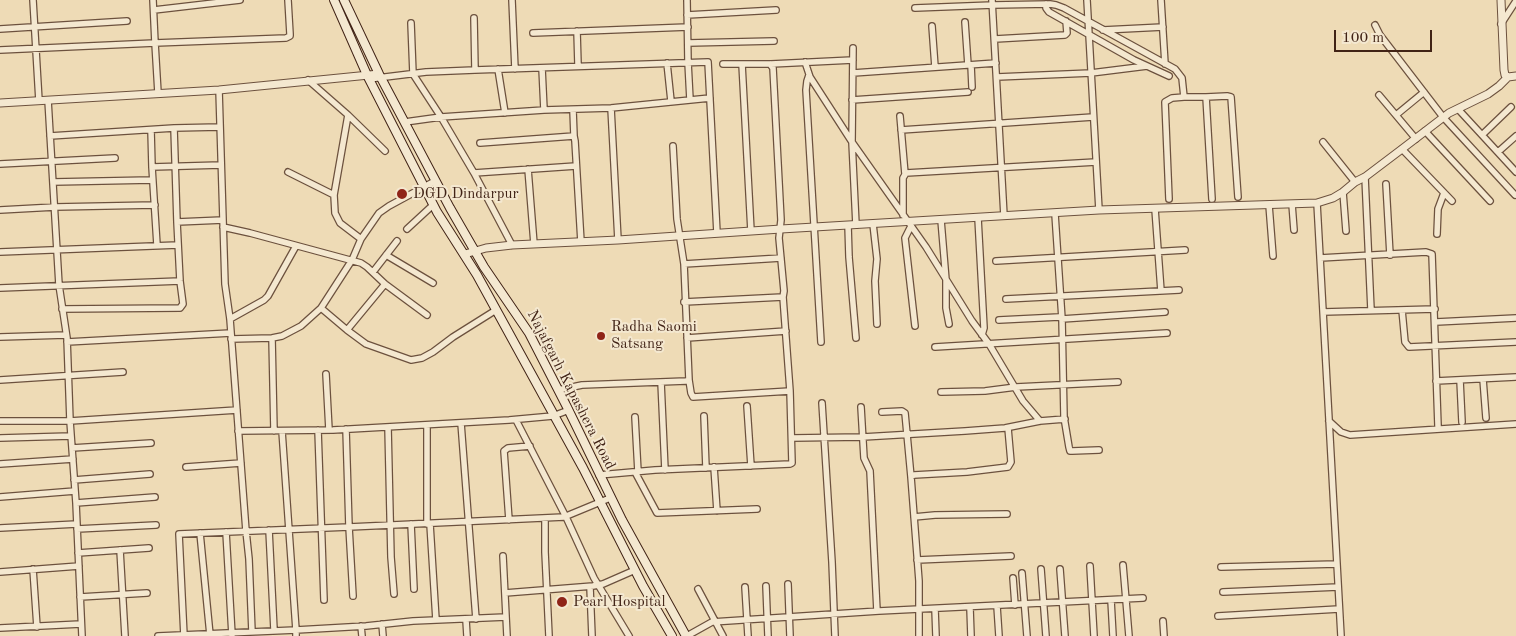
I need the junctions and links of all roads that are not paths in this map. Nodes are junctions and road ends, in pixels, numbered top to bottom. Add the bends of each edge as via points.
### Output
1 (33, 0) edge
2 (153, 0) edge
3 (240, 0) edge
4 (288, 0) edge
5 (334, 0) edge
6 (344, 0) edge
7 (512, 0) edge
8 (687, 0) edge
9 (924, 0) edge
10 (1087, 0) edge
11 (1161, 0) edge
12 (1501, 0) edge
13 (1516, 1) edge
14 (993, 2) edge
15 (192, 3) edge
16 (947, 3) edge
17 (967, 3) edge
18 (1046, 4) junction
19 (915, 8) dead end
20 (924, 8) junction
21 (154, 10) junction
22 (776, 10) dead end
23 (687, 14) junction
24 (474, 18) dead end
25 (126, 21) dead end
26 (1066, 21) junction
27 (411, 22) dead end
28 (966, 22) dead end
29 (1088, 22) junction
30 (1501, 24) junction
31 (1375, 25) dead end
32 (932, 26) dead end
33 (34, 27) junction
34 (688, 27) junction
35 (1163, 27) junction
36 (0, 30) edge
37 (1103, 30) junction
38 (577, 32) junction
39 (533, 33) dead end
40 (1089, 35) junction
41 (994, 39) junction
42 (774, 41) dead end
43 (155, 43) junction
44 (688, 43) junction
45 (853, 48) dead end
46 (35, 49) junction
47 (0, 50) edge
48 (853, 60) junction
49 (688, 62) junction
50 (805, 62) junction
51 (668, 63) junction
52 (996, 63) junction
53 (722, 64) dead end
54 (742, 64) junction
55 (771, 64) junction
56 (1165, 64) junction
57 (969, 65) junction
58 (578, 66) junction
59 (1147, 66) junction
60 (935, 67) junction
61 (542, 68) junction
62 (515, 69) junction
63 (475, 70) junction
64 (498, 70) junction
65 (852, 72) junction
66 (1091, 73) junction
67 (413, 74) junction
68 (809, 75) junction
69 (380, 76) junction
70 (1169, 76) dead end
71 (1512, 76) edge
72 (368, 77) junction
73 (997, 77) junction
74 (308, 80) junction
75 (219, 90) junction
76 (1424, 92) junction
77 (158, 93) junction
78 (1379, 95) dead end
79 (1184, 97) junction
80 (1206, 97) junction
81 (710, 98) junction
82 (48, 100) junction
83 (690, 100) junction
84 (852, 100) junction
85 (39, 101) junction
86 (671, 101) junction
87 (0, 103) edge
88 (1511, 107) dead end
89 (611, 108) junction
90 (1458, 109) junction
91 (544, 110) junction
92 (573, 110) junction
93 (504, 113) junction
94 (348, 115) junction
95 (1396, 115) junction
96 (900, 116) dead end
97 (441, 117) junction
98 (1094, 117) junction
99 (1444, 117) junction
100 (405, 122) junction
101 (999, 123) junction
102 (220, 127) junction
103 (174, 128) junction
104 (151, 130) junction
105 (901, 130) junction
106 (1425, 131) junction
107 (1482, 135) junction
108 (50, 136) junction
109 (574, 136) junction
110 (1516, 136) edge
111 (1416, 139) junction
112 (852, 142) junction
113 (1323, 142) dead end
114 (480, 143) dead end
115 (673, 146) dead end
116 (1402, 149) junction
117 (385, 151) dead end
118 (1498, 152) junction
119 (115, 158) dead end
120 (52, 161) junction
121 (1096, 162) junction
122 (0, 164) edge
123 (221, 165) junction
124 (175, 166) junction
125 (576, 166) junction
126 (152, 167) junction
127 (528, 169) junction
128 (1002, 169) junction
129 (288, 172) dead end
130 (1516, 172) edge
131 (474, 173) junction
132 (904, 174) junction
133 (1365, 177) junction
134 (152, 180) junction
135 (436, 181) junction
136 (53, 182) junction
137 (1355, 182) junction
138 (1386, 184) dead end
139 (424, 187) junction
140 (1343, 192) junction
141 (1444, 193) junction
142 (334, 195) junction
143 (1515, 195) edge
144 (1238, 197) dead end
145 (1169, 199) dead end
146 (1212, 199) dead end
147 (1452, 201) dead end
148 (1490, 201) dead end
149 (1317, 203) junction
150 (1292, 204) junction
151 (155, 205) junction
152 (433, 205) junction
153 (1269, 205) junction
154 (55, 207) junction
155 (0, 210) edge
156 (1099, 210) junction
157 (1155, 210) junction
158 (1054, 214) junction
159 (1004, 216) junction
160 (978, 218) junction
161 (941, 220) junction
162 (907, 221) junction
163 (177, 222) junction
164 (223, 224) junction
165 (873, 224) junction
166 (852, 225) junction
167 (814, 227) junction
168 (780, 228) junction
169 (407, 229) dead end
170 (1294, 230) dead end
171 (751, 231) junction
172 (1346, 231) dead end
173 (717, 233) junction
174 (1438, 234) dead end
175 (680, 236) junction
176 (362, 239) junction
177 (618, 240) junction
178 (397, 241) dead end
179 (581, 242) junction
180 (534, 244) junction
181 (178, 245) junction
182 (512, 245) junction
183 (157, 246) junction
184 (296, 246) junction
185 (58, 249) junction
186 (1185, 250) dead end
187 (475, 251) junction
188 (0, 252) edge
189 (1157, 252) junction
190 (464, 254) junction
191 (386, 255) junction
192 (1390, 255) junction
193 (1273, 256) dead end
194 (1369, 256) junction
195 (780, 258) junction
196 (1057, 258) junction
197 (1320, 258) junction
198 (352, 260) junction
199 (996, 261) dead end
200 (684, 264) junction
201 (373, 272) junction
202 (946, 280) junction
203 (180, 281) junction
204 (433, 282) dead end
205 (385, 284) junction
206 (60, 285) junction
207 (0, 288) edge
208 (1179, 290) dead end
209 (1161, 291) junction
210 (783, 296) junction
211 (1060, 297) junction
212 (1006, 299) dead end
213 (684, 302) junction
214 (321, 308) junction
215 (62, 309) junction
216 (1435, 309) junction
217 (496, 310) junction
218 (1371, 310) junction
219 (1402, 310) junction
220 (1165, 312) dead end
221 (1323, 312) junction
222 (427, 315) dead end
223 (1516, 318) edge
224 (230, 319) junction
225 (1062, 319) junction
226 (999, 320) dead end
227 (1436, 322) junction
228 (877, 324) dead end
229 (949, 324) dead end
230 (915, 326) dead end
231 (347, 330) junction
232 (786, 331) junction
233 (1167, 333) dead end
234 (66, 334) junction
235 (982, 335) junction
236 (231, 336) junction
237 (0, 337) edge
238 (272, 338) junction
239 (687, 338) junction
240 (856, 338) dead end
241 (1062, 339) junction
242 (67, 342) junction
243 (820, 342) dead end
244 (1516, 342) edge
245 (989, 344) junction
246 (1436, 346) junction
247 (935, 347) dead end
248 (123, 372) dead end
249 (326, 374) dead end
250 (68, 376) junction
251 (1516, 377) edge
252 (1483, 378) junction
253 (0, 380) edge
254 (689, 380) junction
255 (1460, 380) junction
256 (1436, 381) junction
257 (661, 382) junction
258 (1118, 382) dead end
259 (1063, 384) junction
260 (1016, 387) junction
261 (558, 390) junction
262 (790, 391) junction
263 (941, 392) dead end
264 (822, 403) dead end
265 (747, 406) dead end
266 (860, 406) dead end
267 (237, 410) junction
268 (569, 410) junction
269 (882, 412) dead end
270 (553, 416) junction
271 (704, 416) dead end
272 (635, 417) dead end
273 (1486, 418) dead end
274 (1065, 419) junction
275 (516, 420) junction
276 (0, 421) edge
277 (70, 421) junction
278 (1040, 421) junction
279 (1329, 421) junction
280 (1462, 422) dead end
281 (460, 423) junction
282 (1516, 424) edge
283 (427, 425) junction
284 (1438, 426) dead end
285 (388, 427) junction
286 (1008, 428) junction
287 (346, 429) junction
288 (318, 430) junction
289 (329, 430) junction
290 (238, 431) junction
291 (274, 431) junction
292 (282, 431) junction
293 (906, 434) junction
294 (71, 436) junction
295 (863, 437) junction
296 (0, 438) edge
297 (792, 438) junction
298 (824, 438) junction
299 (151, 443) dead end
300 (530, 446) junction
301 (72, 448) junction
302 (1098, 450) dead end
303 (73, 459) junction
304 (241, 463) junction
305 (0, 464) edge
306 (751, 466) junction
307 (186, 467) dead end
308 (714, 467) junction
309 (706, 468) junction
310 (665, 470) junction
311 (636, 472) junction
312 (150, 474) dead end
313 (599, 475) junction
314 (911, 477) junction
315 (74, 480) junction
316 (75, 491) junction
317 (0, 497) edge
318 (155, 497) dead end
319 (610, 498) junction
320 (76, 503) junction
321 (600, 504) junction
322 (757, 509) dead end
323 (717, 511) junction
324 (1007, 514) dead end
325 (566, 517) junction
326 (914, 517) junction
327 (545, 518) junction
328 (509, 520) junction
329 (468, 522) junction
330 (411, 524) junction
331 (428, 524) junction
332 (156, 525) dead end
333 (77, 526) junction
334 (391, 526) junction
335 (349, 527) junction
336 (0, 528) edge
337 (320, 529) junction
338 (269, 530) junction
339 (288, 530) junction
340 (246, 531) junction
341 (226, 532) junction
342 (200, 533) junction
343 (149, 548) dead end
344 (120, 550) junction
345 (78, 553) junction
346 (503, 556) dead end
347 (1011, 556) dead end
348 (917, 560) junction
349 (1337, 564) junction
350 (1123, 565) dead end
351 (79, 566) junction
352 (1090, 566) dead end
353 (1222, 568) dead end
354 (34, 569) junction
355 (1042, 569) dead end
356 (1060, 569) dead end
357 (635, 570) junction
358 (0, 572) edge
359 (1022, 573) dead end
360 (1013, 578) dead end
361 (788, 584) dead end
362 (599, 585) junction
363 (766, 586) dead end
364 (590, 587) junction
365 (745, 587) dead end
366 (1338, 587) junction
367 (414, 589) dead end
368 (698, 589) dead end
369 (547, 590) junction
370 (1223, 592) dead end
371 (147, 593) dead end
372 (505, 593) junction
373 (394, 594) dead end
374 (122, 595) junction
375 (353, 596) dead end
376 (80, 597) junction
377 (1143, 598) dead end
378 (1126, 599) junction
379 (324, 600) dead end
380 (1111, 600) junction
381 (1092, 601) junction
382 (1063, 603) junction
383 (1025, 604) junction
384 (1044, 604) junction
385 (1015, 605) junction
386 (997, 606) junction
387 (970, 608) junction
388 (935, 609) junction
389 (1339, 609) junction
390 (918, 610) junction
391 (877, 611) junction
392 (834, 614) junction
393 (1218, 616) dead end
394 (789, 617) junction
395 (506, 618) junction
396 (767, 618) junction
397 (476, 619) junction
398 (747, 619) junction
399 (436, 620) junction
400 (466, 620) junction
401 (716, 621) junction
402 (1163, 621) dead end
403 (81, 624) junction
404 (382, 624) junction
405 (361, 626) junction
406 (38, 627) junction
407 (341, 627) junction
408 (0, 628) edge
409 (320, 628) junction
410 (274, 630) junction
411 (252, 632) junction
412 (296, 633) edge
413 (232, 634) edge
414 (184, 635) edge
415 (210, 635) edge
416 (82, 636) edge
417 (125, 636) edge
418 (158, 636) edge
419 (321, 636) edge
420 (342, 636) edge
421 (362, 636) edge
422 (383, 636) edge
423 (466, 636) edge
424 (507, 636) edge
425 (549, 636) edge
426 (592, 636) edge
427 (629, 636) edge
428 (672, 636) edge
429 (687, 636) edge
430 (723, 636) edge
431 (748, 636) edge
432 (768, 636) edge
433 (790, 636) edge
434 (835, 636) edge
435 (919, 636) edge
436 (936, 636) edge
437 (972, 636) edge
438 (999, 636) edge
439 (1027, 636) edge
440 (1046, 636) edge
441 (1065, 636) edge
442 (1094, 636) edge
443 (1113, 636) edge
444 (1129, 636) edge
445 (1164, 636) edge
446 (1341, 636) edge

1 - 33 street
2 - 21 street
3 - 15 street
4 - 43 street via 290,36 286,38
5 - 72 main road, Najafgarh Kapashera Road
6 - 69 main road, Najafgarh Kapashera Road
7 - 62 street
8 - 23 street
9 - 20 street
10 - 29 street
11 - 35 street
12 - 30 street
13 - 30 street
14 - 17 street
14 - 18 street
14 - 41 street
15 - 21 street
16 - 17 street
16 - 20 street
18 - 26 street via 1049,12
18 - 29 street via 1064,8
19 - 20 street
21 - 43 street
22 - 23 street
23 - 34 street
24 - 63 street
25 - 33 street
26 - 40 street
26 - 41 street via 1065,35
27 - 67 street
28 - 57 street
29 - 37 street
29 - 40 street
30 - 71 street via 1505,75
31 - 76 street
32 - 60 street
33 - 36 street
33 - 46 street
34 - 38 street
34 - 44 street
35 - 37 street
35 - 56 street
37 - 56 street
38 - 39 street
38 - 58 street
40 - 59 street
40 - 66 street
41 - 52 street
42 - 44 street
43 - 46 street
43 - 77 street
44 - 49 street
45 - 48 street
46 - 47 street
46 - 85 street
48 - 50 street
48 - 65 street
49 - 51 street
49 - 81 street via 708,62
49 - 83 street
50 - 55 street
50 - 68 street
51 - 58 street
51 - 86 street
52 - 57 street
52 - 73 street
53 - 54 street
54 - 55 street
54 - 171 street
55 - 168 street
56 - 79 street via 1182,78
57 - 60 street
57 - 84 street via 970,89
58 - 61 street
59 - 66 street
59 - 70 street
60 - 65 street
61 - 62 street
61 - 91 street
62 - 64 street
63 - 64 street
63 - 67 street
64 - 93 street
65 - 84 street
66 - 73 street
66 - 98 street
67 - 69 street
67 - 97 street
68 - 112 street
68 - 167 street via 806,90
69 - 72 street
69 - 100 main road, Najafgarh Kapashera Road
71 - 90 street via 1488,94
72 - 74 street
72 - 139 main road, Najafgarh Kapashera Road
73 - 101 street
74 - 75 street
74 - 94 street
75 - 77 street
75 - 102 street
76 - 95 street
76 - 99 street
77 - 82 street
78 - 95 street
79 - 80 street
79 - 145 street via 1165,102
80 - 144 street via 1227,96 1232,100
80 - 146 street
81 - 83 street
81 - 173 street
82 - 85 street
82 - 108 street
83 - 86 street
84 - 112 street
85 - 87 street
86 - 89 street
88 - 107 street
89 - 92 street
89 - 177 street
90 - 99 street
90 - 107 street
91 - 92 street
91 - 93 street
92 - 109 street
93 - 97 street
94 - 117 street
94 - 142 street
95 - 111 street
96 - 105 street
97 - 100 street
97 - 131 street
98 - 101 street
98 - 121 street
99 - 106 street
99 - 143 street
100 - 135 main road, Najafgarh Kapashera Road
101 - 105 street
101 - 128 street
102 - 103 street
102 - 123 street
103 - 104 street
103 - 124 street
104 - 108 street
104 - 126 street
105 - 132 street
106 - 111 street
106 - 148 street
107 - 118 street
108 - 120 street
109 - 114 street
109 - 125 street
110 - 118 street
111 - 116 street
112 - 162 street
112 - 166 street
113 - 137 street
115 - 175 street
116 - 133 street
116 - 141 street
118 - 130 street
119 - 120 street
120 - 122 street
120 - 136 street
121 - 128 street
121 - 156 street
123 - 124 street
123 - 164 street
124 - 126 street
124 - 163 street
125 - 127 street
125 - 179 street
126 - 134 street
127 - 131 street
127 - 180 street
128 - 132 street
128 - 159 street
129 - 142 street
131 - 182 street
132 - 162 street
133 - 137 street
133 - 194 street
134 - 136 street
134 - 151 street
135 - 139 street
135 - 187 main road, Najafgarh Kapashera Road
136 - 154 street
137 - 140 street
138 - 192 street
139 - 152 main road, Najafgarh Kapashera Road
139 - 176 street via 379,213
140 - 149 street
140 - 172 street
141 - 147 street
141 - 174 street via 1438,209
142 - 176 street via 338,221
149 - 150 street
149 - 197 street
150 - 153 street
150 - 170 street
151 - 154 street
151 - 183 street
152 - 169 street
152 - 190 main road, Najafgarh Kapashera Road
153 - 157 street
153 - 193 street
154 - 155 street
154 - 185 street
156 - 157 street
156 - 158 street
157 - 189 street
158 - 159 street
158 - 196 street
159 - 160 street
160 - 161 street
160 - 235 street
161 - 162 street
161 - 202 street
162 - 165 street
162 - 202 street
162 - 230 street
163 - 164 street
163 - 181 street
164 - 184 street
164 - 224 street
165 - 166 street
165 - 228 street via 877,259
166 - 167 street
166 - 240 street via 848,257
167 - 168 street
167 - 243 street
168 - 171 street
168 - 195 street
171 - 173 street
173 - 175 street
175 - 177 street
175 - 200 street
176 - 198 street
177 - 179 street
178 - 191 street
179 - 180 street
180 - 182 street
181 - 183 street
181 - 203 street
182 - 187 street
183 - 185 street
184 - 198 street
184 - 224 street via 268,296
185 - 188 street
185 - 206 street
186 - 189 street
187 - 190 street
187 - 261 main road, Najafgarh Kapashera Road via 529,333
189 - 196 street
189 - 209 street
190 - 217 main road, Najafgarh Kapashera Road
191 - 201 street
191 - 204 street
192 - 194 street
192 - 216 street via 1432,254
194 - 197 street
194 - 218 street
195 - 200 street
195 - 210 street
196 - 199 street
196 - 211 street
197 - 221 street
198 - 201 street
198 - 214 street
200 - 213 street
201 - 205 street
202 - 229 street
202 - 235 street
203 - 206 street
203 - 215 street via 183,304 180,308
205 - 222 street
205 - 231 street
206 - 207 street
206 - 215 street
208 - 209 street
209 - 211 street
210 - 213 street
210 - 232 street
211 - 212 street
211 - 225 street
213 - 239 street
214 - 231 street
214 - 238 street via 301,326
215 - 234 street
216 - 219 street
216 - 227 street
217 - 231 street via 433,352 410,360 366,344
217 - 270 main road, Najafgarh Kapashera Road
218 - 219 street
218 - 221 street
219 - 246 street via 1407,346
220 - 225 street
221 - 279 street
223 - 227 street
224 - 236 street
225 - 226 street
225 - 241 street
227 - 246 street
232 - 239 street
232 - 262 street
233 - 241 street
234 - 237 street
234 - 242 street
235 - 245 street
236 - 238 street
236 - 242 street
236 - 267 street
238 - 291 street
239 - 254 street
241 - 245 street
241 - 259 street
242 - 250 street
244 - 246 street
245 - 247 street
245 - 260 street
246 - 256 street
248 - 250 street
249 - 289 street
250 - 253 street
250 - 277 street
251 - 252 street
252 - 255 street
252 - 273 street
254 - 257 street
254 - 262 street via 693,397
255 - 256 street
255 - 280 street
256 - 284 street
257 - 261 street via 582,385
257 - 310 street
258 - 259 street
259 - 260 street
259 - 274 street
260 - 263 street
260 - 278 street
261 - 268 main road, Najafgarh Kapashera Road
262 - 297 street
264 - 298 street
265 - 306 street
266 - 295 street
267 - 277 street
267 - 290 street
268 - 270 street
268 - 313 main road, Najafgarh Kapashera Road
269 - 293 street via 904,411
270 - 275 street
270 - 321 main road, Najafgarh Kapashera Road
271 - 309 street
272 - 311 street
274 - 278 street
274 - 302 street via 1070,451
275 - 281 street
275 - 300 street
276 - 277 street
277 - 294 street
278 - 286 street
279 - 282 street via 1350,435
279 - 349 street
281 - 283 street
281 - 329 street
283 - 285 street
283 - 331 street
285 - 287 street
285 - 334 street
286 - 293 street
286 - 314 street via 1011,462 1008,467
287 - 289 street
287 - 335 street
288 - 289 street
288 - 292 street
288 - 337 street
290 - 291 street
290 - 304 street
291 - 292 street
292 - 339 street
293 - 295 street
293 - 314 street
294 - 296 street
294 - 301 street
295 - 298 street
295 - 391 street via 864,458 870,471
297 - 298 street
297 - 306 street via 792,463
298 - 392 street
299 - 301 street
300 - 325 street
300 - 328 street via 504,451
301 - 303 street
303 - 305 street
303 - 315 street
304 - 307 street
304 - 340 street
306 - 308 street
308 - 309 street
308 - 323 street
309 - 310 street
310 - 311 street
311 - 313 street
311 - 323 street via 657,513
312 - 315 street
313 - 319 main road, Najafgarh Kapashera Road
314 - 326 street
315 - 316 street
316 - 317 street
316 - 320 street
318 - 320 street
319 - 321 street
319 - 429 main road, Najafgarh Kapashera Road
320 - 333 street
321 - 325 street
321 - 357 main road, Najafgarh Kapashera Road
322 - 323 street
324 - 326 street
325 - 327 street
325 - 362 street
326 - 348 street
327 - 328 street
327 - 369 street
328 - 329 street
329 - 331 street
329 - 397 street
330 - 331 street
330 - 334 street
330 - 367 street
331 - 399 street
332 - 333 street
333 - 336 street
333 - 345 street
334 - 335 street
334 - 373 street
335 - 337 street
335 - 375 street
337 - 339 street
337 - 379 street
338 - 339 street
338 - 340 street
338 - 410 street
339 - 412 street
340 - 341 street
340 - 411 street
341 - 342 street
341 - 413 street
342 - 414 street via 179,534
342 - 415 street
343 - 344 street
344 - 345 street
344 - 374 street
345 - 351 street
346 - 372 street
347 - 348 street
348 - 390 street
349 - 353 street
349 - 366 street
350 - 378 street
351 - 354 street
351 - 376 street
352 - 381 street
354 - 358 street
354 - 406 street
355 - 384 street
356 - 382 street
357 - 362 street
357 - 428 main road, Najafgarh Kapashera Road
359 - 383 street
360 - 385 street
361 - 394 street
362 - 364 street
362 - 427 street
363 - 396 street
364 - 369 street
364 - 426 street
365 - 398 street
366 - 370 street
366 - 389 street
368 - 401 street
369 - 372 street
369 - 425 street
371 - 374 street
372 - 395 street
374 - 376 street
374 - 417 street
376 - 403 street
377 - 378 street
378 - 380 street
378 - 444 street
380 - 381 street
380 - 443 street
381 - 382 street
381 - 442 street
382 - 384 street
382 - 441 street
383 - 384 street
383 - 385 street
383 - 439 street
384 - 440 street
385 - 386 street
386 - 387 street
386 - 438 street
387 - 388 street
387 - 437 street
388 - 390 street
388 - 436 street
389 - 393 street
389 - 446 street
390 - 391 street
390 - 435 street
391 - 392 street
392 - 394 street
392 - 434 street
394 - 396 street
394 - 433 street
395 - 397 street
395 - 424 street
396 - 398 street
396 - 432 street
397 - 400 street
398 - 401 street
398 - 431 street
399 - 400 street
399 - 404 street
400 - 423 street
401 - 429 street
401 - 430 street
402 - 445 street
403 - 406 street
403 - 416 street
404 - 405 street
404 - 422 street
405 - 407 street
405 - 421 street
406 - 408 street
407 - 409 street
407 - 420 street
409 - 412 street
409 - 419 street
410 - 411 street
410 - 412 street
411 - 413 street
413 - 415 street
414 - 415 street
414 - 418 street

